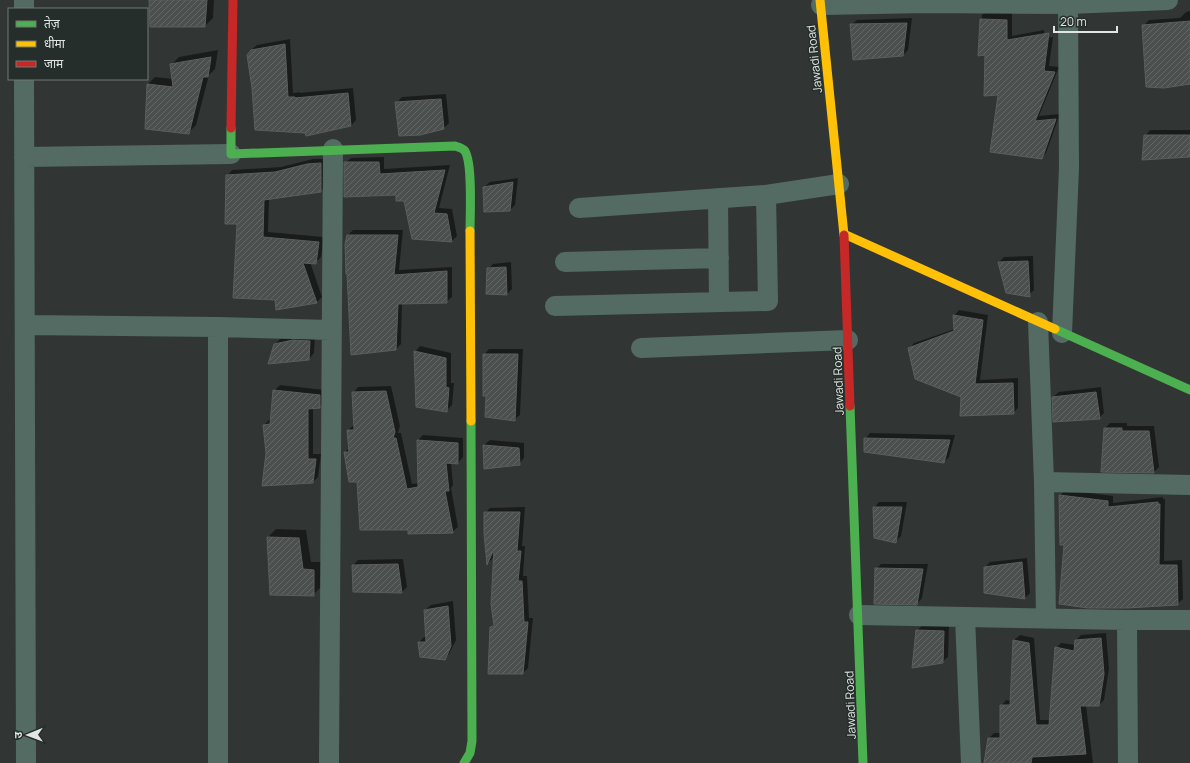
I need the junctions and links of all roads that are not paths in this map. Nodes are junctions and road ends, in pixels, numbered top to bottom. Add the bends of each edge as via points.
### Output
1 (233, 0) edge
2 (1168, 0) edge
3 (821, 2) edge
4 (927, 2) edge
5 (1068, 4) junction
6 (24, 80) edge
7 (333, 149) junction
8 (231, 154) junction
9 (24, 157) junction
10 (839, 184) junction
11 (766, 196) junction
12 (718, 198) junction
13 (579, 208) dead end
14 (844, 234) junction
15 (719, 258) junction
16 (565, 262) dead end
17 (719, 302) junction
18 (555, 306) dead end
19 (1038, 322) junction
20 (25, 325) junction
21 (218, 327) junction
22 (331, 330) junction
23 (1062, 333) junction
24 (848, 340) junction
25 (641, 348) dead end
26 (1190, 390) edge
27 (1044, 482) junction
28 (1190, 486) edge
29 (859, 615) junction
30 (965, 617) junction
31 (1046, 619) junction
32 (1127, 620) junction
33 (1190, 620) edge
34 (26, 763) edge
35 (218, 763) edge
36 (329, 763) edge
37 (464, 763) edge
38 (863, 763) edge
39 (971, 763) edge
40 (1128, 763) edge

1 - 8 street
2 - 5 street
3 - 4 street
3 - 10 street, Jawadi Road
4 - 5 street
5 - 23 street via 1069,168
6 - 9 street
7 - 8 street
7 - 22 street
7 - 37 street via 455,146 463,150 469,166 472,741 470,753
8 - 9 street
9 - 20 street
10 - 11 street
10 - 14 street, Jawadi Road
11 - 12 street
11 - 17 street via 768,301
12 - 13 street
12 - 15 street
14 - 19 street
14 - 24 street, Jawadi Road
15 - 16 street
15 - 17 street
17 - 18 street
19 - 23 street
19 - 27 street
20 - 21 street
20 - 34 street
21 - 22 street
21 - 35 street
22 - 36 street
23 - 26 street
24 - 25 street
24 - 29 street, Jawadi Road
27 - 28 street
27 - 31 street
29 - 30 street
29 - 38 street, Jawadi Road
30 - 31 street
30 - 39 street
31 - 32 street
32 - 33 street
32 - 40 street

